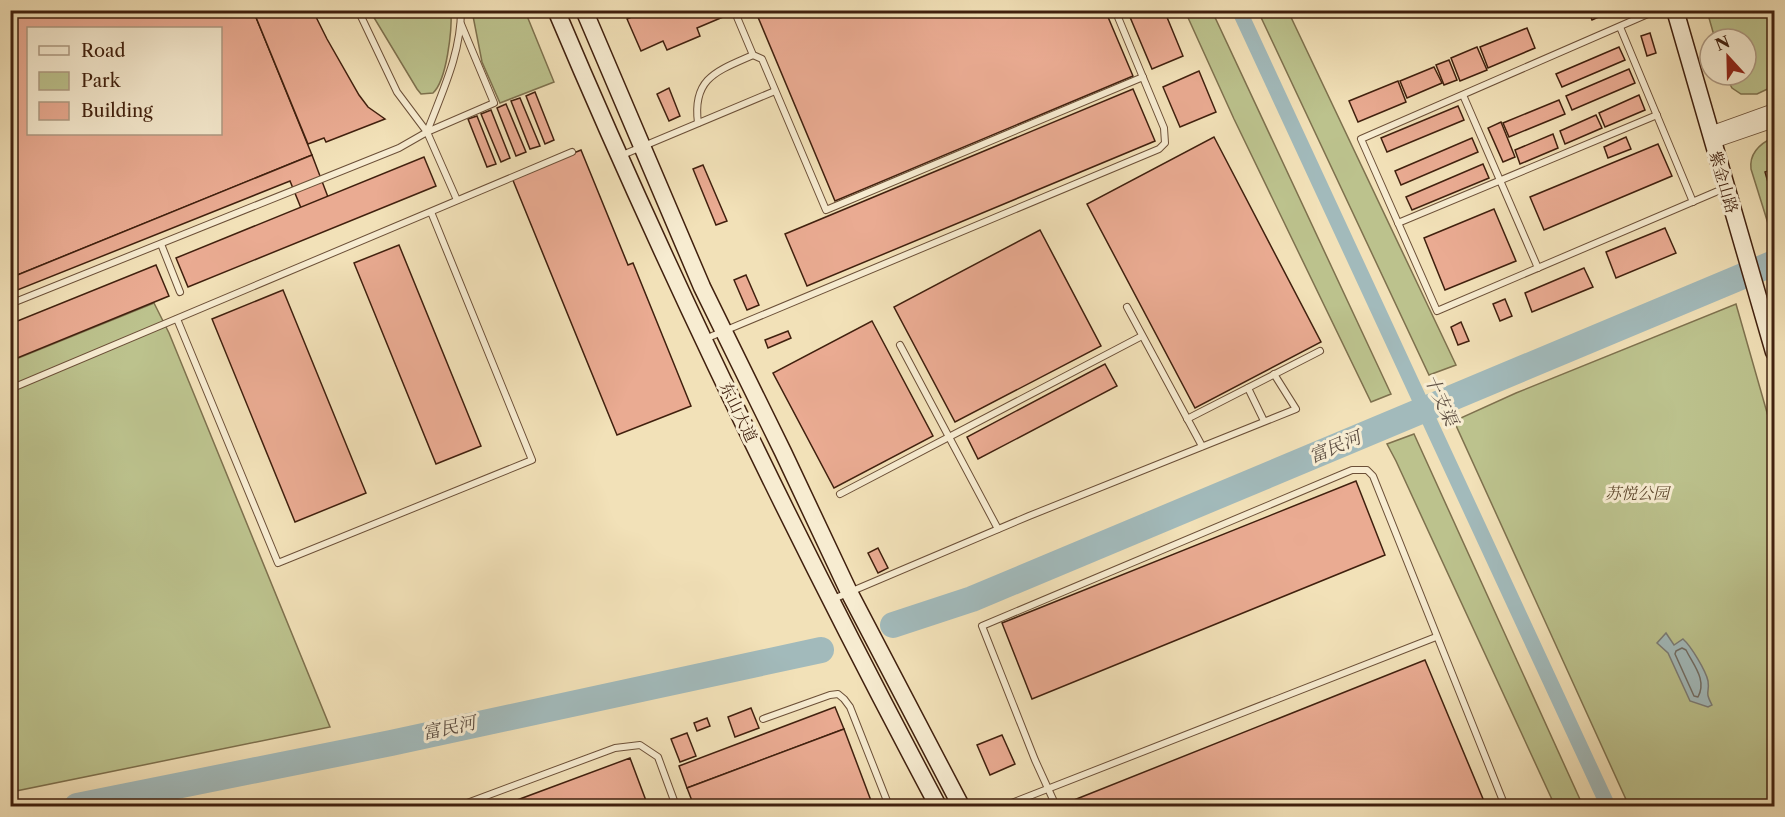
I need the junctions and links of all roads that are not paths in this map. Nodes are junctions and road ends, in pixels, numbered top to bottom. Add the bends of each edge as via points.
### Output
1 (358, 10) edge
2 (460, 10) edge
3 (556, 10) edge
4 (734, 10) edge
5 (1115, 10) edge
6 (1657, 10) edge
7 (1675, 10) edge
8 (584, 11) edge
9 (461, 23) junction
10 (1620, 27) junction
11 (753, 55) junction
12 (1143, 77) junction
13 (775, 91) junction
14 (1463, 95) junction
15 (1774, 110) edge
16 (1657, 115) junction
17 (1774, 121) edge
18 (698, 123) junction
19 (427, 132) junction
20 (1711, 137) junction
21 (642, 147) junction
22 (572, 152) dead end
23 (619, 156) junction
24 (1500, 181) junction
25 (1726, 188) junction
26 (457, 201) junction
27 (1693, 202) junction
28 (431, 212) junction
29 (1398, 223) junction
30 (161, 244) junction
31 (1538, 268) junction
32 (180, 292) dead end
33 (10, 304) edge
34 (1126, 307) dead end
35 (177, 319) junction
36 (723, 331) junction
37 (1142, 336) junction
38 (704, 339) junction
39 (900, 345) dead end
40 (1320, 351) dead end
41 (1774, 352) edge
42 (1274, 374) junction
43 (1248, 388) junction
44 (10, 389) edge
45 (1187, 419) junction
46 (1264, 421) junction
47 (949, 437) junction
48 (1202, 446) junction
49 (840, 494) dead end
50 (998, 529) junction
51 (849, 592) junction
52 (831, 600) junction
53 (1436, 637) junction
54 (763, 719) dead end
55 (1047, 789) junction
56 (459, 807) edge
57 (676, 807) edge
58 (889, 807) edge
59 (938, 807) edge
60 (961, 807) edge
61 (1004, 807) edge
62 (1056, 807) edge
63 (1505, 807) edge

1 - 19 lane via 397,92
2 - 9 lane
3 - 23 main road, 东山大道
4 - 11 lane
5 - 12 lane
6 - 10 lane
7 - 20 main road, 紫金山路
8 - 21 main road, 东山大道
9 - 19 lane via 454,62
9 - 19 lane via 494,103
10 - 14 lane
10 - 16 lane
11 - 13 lane via 762,59
11 - 18 lane via 724,68 702,86 696,108
12 - 13 lane via 826,210
12 - 36 lane via 1164,128 1166,143 1159,149
13 - 18 lane
14 - 24 lane
14 - 29 lane via 1361,139
15 - 20 street
16 - 24 lane
16 - 27 lane
17 - 20 street
18 - 21 lane
19 - 26 lane
19 - 30 lane via 399,148
20 - 25 main road, 紫金山路
21 - 23 lane
21 - 36 main road, 东山大道
22 - 26 lane
23 - 38 main road, 东山大道
24 - 29 lane
24 - 31 lane
25 - 27 lane
25 - 41 main road, 紫金山路
26 - 28 lane
27 - 31 lane
28 - 35 lane
28 - 35 lane via 532,460 278,563
29 - 31 lane via 1437,310
30 - 32 lane
30 - 33 lane
34 - 37 lane
35 - 44 lane
36 - 38 lane
36 - 51 main road, 东山大道
37 - 45 lane
37 - 47 lane
38 - 52 main road, 东山大道
39 - 47 lane
40 - 42 lane
42 - 43 lane
42 - 46 lane via 1296,409
43 - 45 lane
43 - 46 lane
45 - 48 lane
46 - 48 lane
47 - 49 lane
47 - 50 lane
48 - 50 lane
50 - 51 lane
51 - 52 lane
51 - 60 main road, 东山大道
52 - 59 main road, 东山大道
53 - 55 lane
53 - 55 lane via 1373,476 1367,470 1352,470 982,626
53 - 63 lane
54 - 58 lane via 838,694 850,707
55 - 61 lane
55 - 62 lane
56 - 57 lane via 615,748 640,745 658,757

